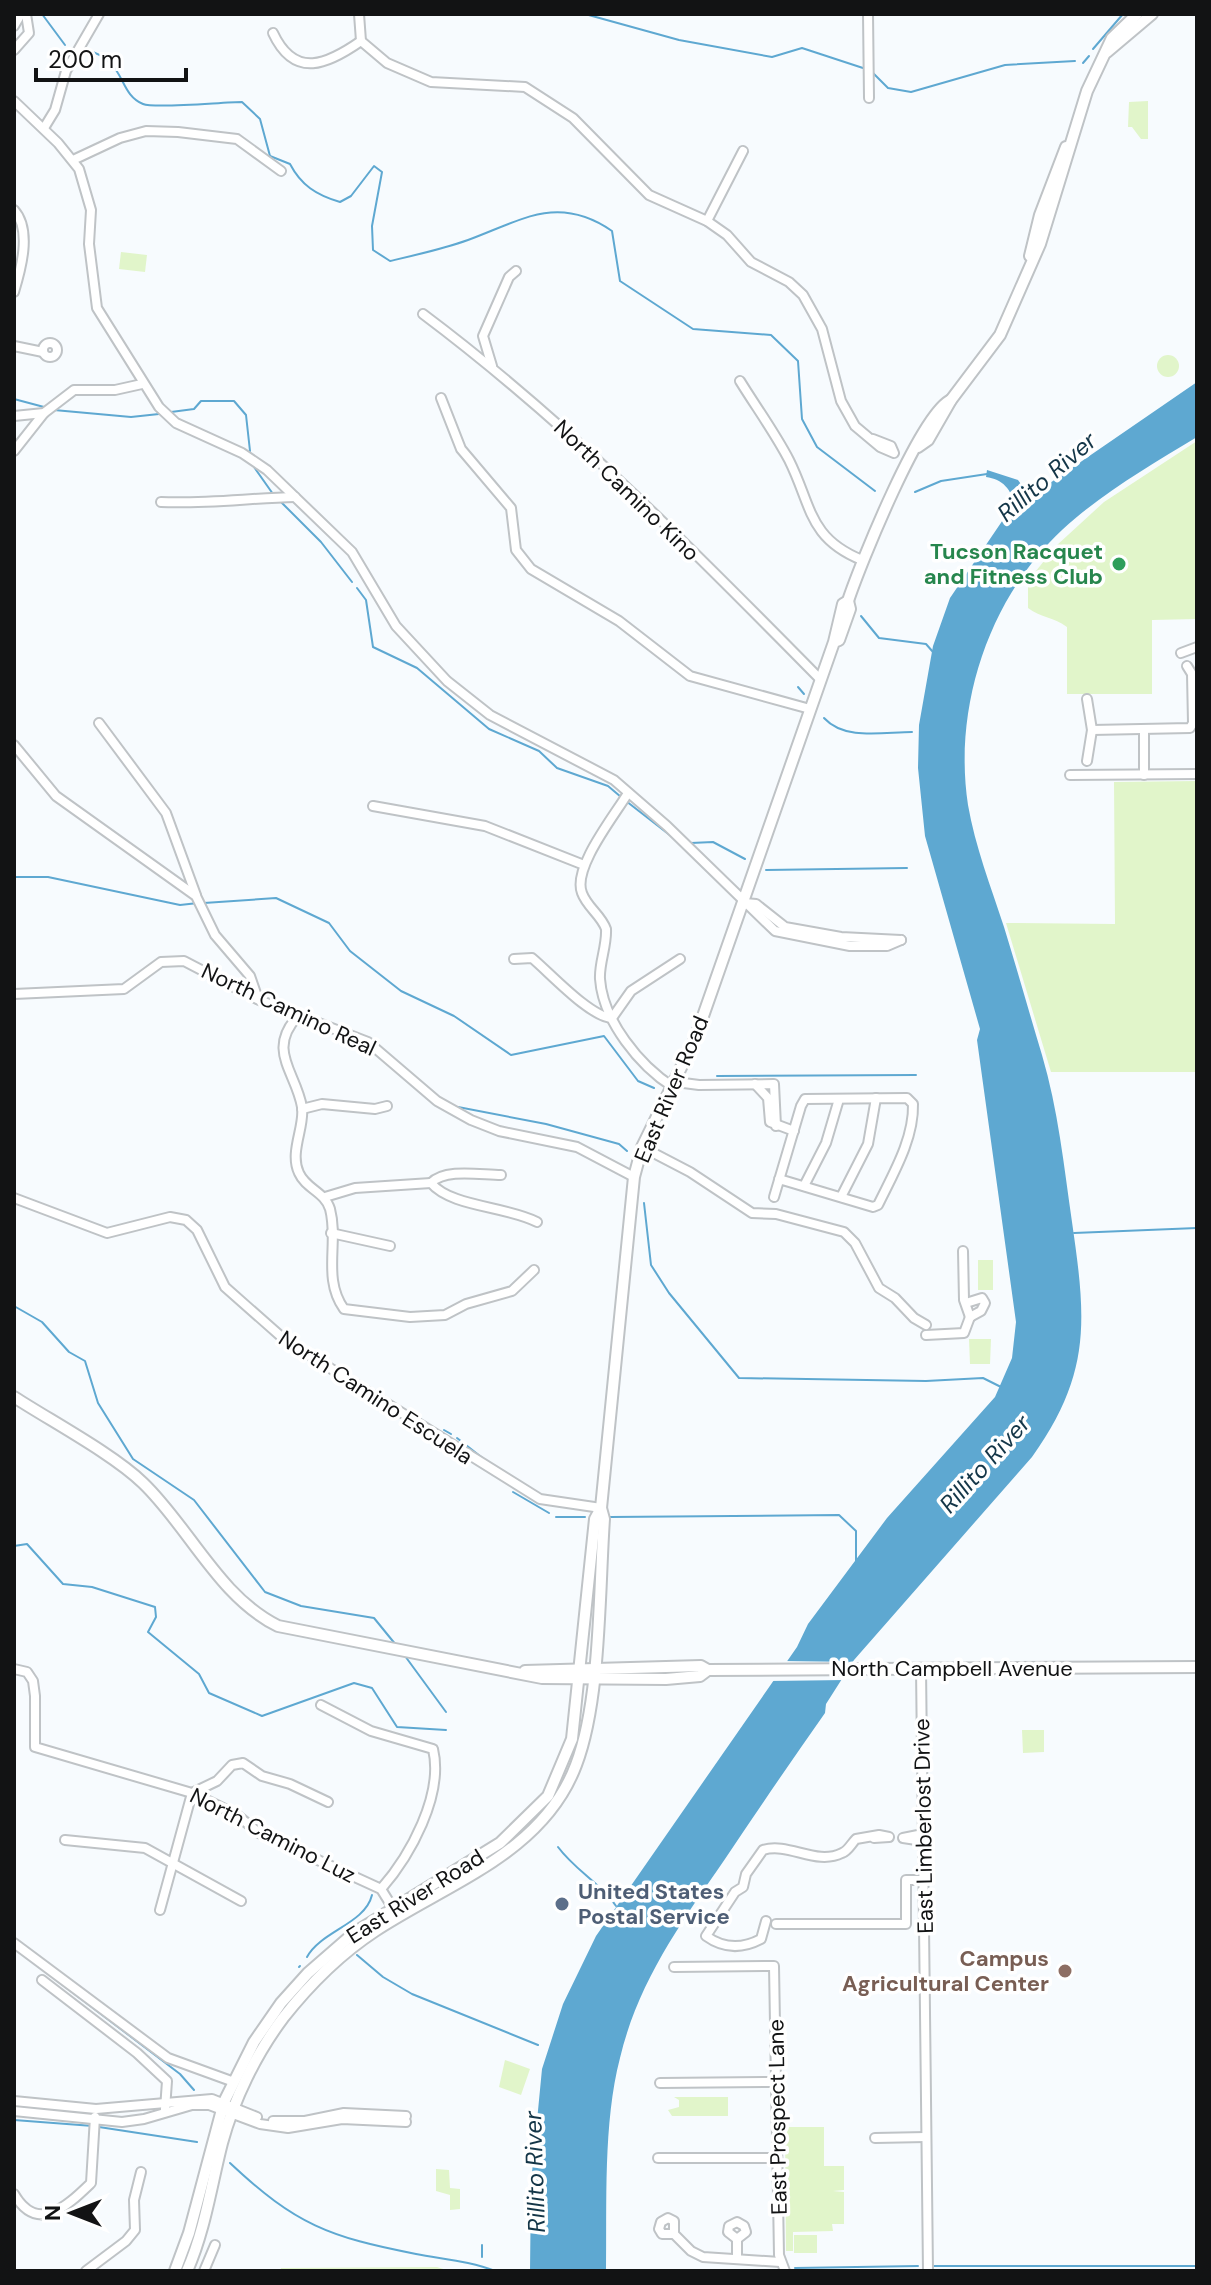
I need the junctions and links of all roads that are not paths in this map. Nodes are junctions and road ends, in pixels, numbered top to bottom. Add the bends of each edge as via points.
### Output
1 (24, 14) edge
2 (99, 14) edge
3 (359, 14) edge
4 (868, 14) edge
5 (1137, 14) edge
6 (1152, 14) edge
7 (14, 26) edge
8 (273, 33) dead end
9 (361, 41) junction
10 (14, 50) edge
11 (1107, 52) junction
12 (869, 98) dead end
13 (14, 101) edge
14 (41, 126) junction
15 (743, 151) dead end
16 (73, 160) junction
17 (281, 171) dead end
18 (14, 210) edge
19 (707, 221) junction
20 (516, 271) dead end
21 (14, 292) edge
22 (423, 314) dead end
23 (14, 346) edge
24 (43, 352) dead end
25 (493, 366) junction
26 (740, 381) dead end
27 (142, 384) junction
28 (441, 398) dead end
29 (44, 413) junction
30 (14, 416) edge
31 (14, 451) edge
32 (908, 462) junction
33 (295, 497) junction
34 (161, 502) dead end
35 (862, 560) junction
36 (1197, 647) edge
37 (1181, 653) dead end
38 (1187, 666) dead end
39 (820, 679) junction
40 (1087, 699) dead end
41 (810, 709) junction
42 (99, 723) dead end
43 (1092, 730) junction
44 (1144, 731) junction
45 (14, 745) edge
46 (1087, 761) dead end
47 (1197, 774) edge
48 (1070, 775) dead end
49 (1144, 775) junction
50 (628, 793) junction
51 (373, 806) dead end
52 (584, 865) junction
53 (196, 896) junction
54 (744, 903) junction
55 (514, 959) dead end
56 (680, 959) dead end
57 (14, 994) edge
58 (259, 1000) junction
59 (298, 1016) junction
60 (612, 1018) junction
61 (674, 1084) junction
62 (876, 1098) junction
63 (839, 1099) junction
64 (387, 1106) dead end
65 (302, 1109) junction
66 (794, 1131) junction
67 (642, 1147) junction
68 (501, 1175) dead end
69 (634, 1177) junction
70 (779, 1179) junction
71 (431, 1183) junction
72 (804, 1186) junction
73 (325, 1197) junction
74 (774, 1197) dead end
75 (841, 1197) junction
76 (14, 1198) edge
77 (738, 1202) junction
78 (537, 1222) dead end
79 (331, 1233) junction
80 (390, 1246) dead end
81 (963, 1251) dead end
82 (534, 1270) dead end
83 (966, 1303) junction
84 (970, 1317) junction
85 (926, 1335) dead end
86 (14, 1397) edge
87 (601, 1508) junction
88 (1197, 1667) edge
89 (921, 1668) junction
90 (14, 1669) edge
91 (580, 1674) junction
92 (592, 1674) junction
93 (321, 1705) dead end
94 (192, 1793) junction
95 (328, 1802) dead end
96 (923, 1837) junction
97 (65, 1840) dead end
98 (174, 1862) junction
99 (923, 1880) junction
100 (381, 1889) junction
101 (906, 1892) junction
102 (923, 1892) junction
103 (241, 1901) dead end
104 (160, 1910) dead end
105 (396, 1912) junction
106 (14, 1943) edge
107 (674, 1967) dead end
108 (42, 1980) dead end
109 (234, 2082) junction
110 (776, 2082) junction
111 (660, 2083) dead end
112 (14, 2101) edge
113 (165, 2108) junction
114 (228, 2108) junction
115 (96, 2109) junction
116 (14, 2111) edge
117 (406, 2119) dead end
118 (95, 2120) junction
119 (926, 2137) junction
120 (875, 2138) dead end
121 (658, 2158) dead end
122 (777, 2158) junction
123 (141, 2172) dead end
124 (14, 2194) edge
125 (674, 2234) dead end
126 (737, 2239) dead end
127 (215, 2245) dead end
128 (737, 2257) junction
129 (782, 2267) edge
130 (86, 2271) edge
131 (175, 2271) edge
132 (187, 2271) edge
133 (204, 2271) edge
134 (928, 2271) edge

1 - 7 street
1 - 10 street via 29,33
2 - 14 street
3 - 9 street
4 - 12 street
5 - 11 main road, East River Road via 1112,38
6 - 11 main road, East River Road
8 - 9 street via 284,52 308,64 339,57
9 - 19 street via 387,63 431,82 525,87 573,118 649,195
11 - 32 main road, East River Road via 1060,158 1032,240 1030,262 1000,335
13 - 14 street
14 - 16 street
15 - 19 street
16 - 17 street via 146,131 178,132 237,139
16 - 27 street via 89,196 97,308
18 - 21 street via 23,264
19 - 32 street via 751,262 803,295 822,329 841,401 855,426
20 - 25 street via 483,336
22 - 25 street, North Camino Kino
23 - 24 street
25 - 39 street, North Camino Kino via 593,454
26 - 35 street via 789,459 814,523 840,551
27 - 29 street via 74,390
27 - 33 street via 176,423 255,460
28 - 41 street via 461,449 511,508 516,550 531,569 619,621 690,676
29 - 30 street
29 - 31 street
32 - 35 main road, East River Road
33 - 34 street
33 - 50 street via 352,552 396,626 447,681 490,715 591,765
35 - 39 main road, East River Road via 850,609
36 - 37 street
38 - 44 street via 1192,674 1189,729
39 - 41 main road, East River Road
40 - 43 street
41 - 54 main road, East River Road
42 - 53 street via 166,813
43 - 44 street
43 - 46 street
44 - 49 street
45 - 53 street via 56,796
47 - 49 street
48 - 49 street
50 - 52 street
50 - 54 street
51 - 52 street via 485,826
52 - 60 street via 581,891 606,929 600,979
53 - 58 street via 215,935 250,976
54 - 54 street via 775,931 850,946 887,946 901,940 785,927 756,904
54 - 61 main road, East River Road
55 - 60 street via 532,958 581,1002
56 - 60 street via 631,991
57 - 58 street, North Camino Real via 124,989 161,962 174,960
58 - 59 street, North Camino Real
59 - 65 street via 286,1035 284,1058
59 - 69 street, North Camino Real via 380,1048 437,1101 471,1120 577,1147
60 - 61 street via 644,1066
61 - 66 street via 774,1084 776,1126
61 - 67 main road, East River Road
62 - 63 street
62 - 75 street via 868,1144
62 - 75 street via 907,1098 913,1104 902,1157 878,1205
63 - 66 street via 805,1099
63 - 72 street via 826,1143
64 - 65 street via 322,1104
65 - 73 street via 297,1165 306,1183
66 - 70 street
67 - 69 main road, East River Road
67 - 77 street
68 - 71 street via 449,1175
69 - 87 main road, East River Road
70 - 72 street
70 - 74 street
71 - 73 street via 355,1188
71 - 78 street via 440,1194 516,1211
72 - 75 street
73 - 79 street
76 - 87 street, North Camino Escuela via 107,1233 170,1217 186,1220 197,1230 225,1287 285,1340 540,1499
77 - 77 street via 752,1213 844,1232 879,1288 926,1325 880,1282 853,1232
79 - 80 street
79 - 82 street via 332,1292 344,1309 410,1317 445,1315 501,1296 522,1285
81 - 83 street
83 - 84 street
83 - 84 street via 982,1298 985,1303
84 - 85 street via 964,1333
86 - 91 main road, North Campbell Avenue via 140,1480 257,1615 278,1626 515,1672
87 - 91 main road, East River Road via 595,1519
87 - 92 main road, East River Road
88 - 89 main road, North Campbell Avenue
89 - 92 main road, North Campbell Avenue
89 - 96 street, East Limberlost Drive
90 - 94 street, North Camino Luz via 27,1672 33,1681 35,1747
91 - 92 main road, North Campbell Avenue
91 - 105 main road, East River Road via 569,1751 541,1805 500,1843
92 - 105 main road, East River Road via 577,1763 549,1812 507,1852
93 - 100 street via 371,1731 433,1749 428,1803 418,1835
94 - 95 street via 217,1781 238,1762
94 - 98 street
94 - 100 street, North Camino Luz via 227,1809 259,1833
96 - 99 street, East Limberlost Drive
96 - 101 street via 856,1839 836,1855 762,1851 706,1936 716,1943 748,1946 761,1939 766,1926 906,1924
97 - 98 street via 145,1848
98 - 103 street
98 - 104 street
99 - 101 street via 906,1880
99 - 102 street, East Limberlost Drive
100 - 105 street, North Camino Luz
101 - 102 street
102 - 119 street, East Limberlost Drive
105 - 109 main road, East River Road via 354,1933 308,1973 262,2029
105 - 114 main road, East River Road via 297,2002
106 - 109 street via 168,2058
107 - 110 street, East Prospect Lane via 774,1966
108 - 113 street via 167,2081
109 - 114 main road, East River Road
110 - 111 street
110 - 122 street, East Prospect Lane
112 - 115 street
113 - 114 street
113 - 115 street
113 - 118 street via 122,2122
114 - 117 street via 281,2122 344,2113
114 - 131 main road, East River Road
114 - 132 main road, East River Road
115 - 118 street
116 - 118 street
118 - 124 street via 91,2183 61,2211 38,2214 20,2205
119 - 120 street
119 - 134 street, East Limberlost Drive
121 - 122 street
122 - 129 street, East Prospect Lane
123 - 130 street via 134,2200 135,2230
125 - 128 street via 703,2257
126 - 128 street
127 - 133 street
128 - 129 street

